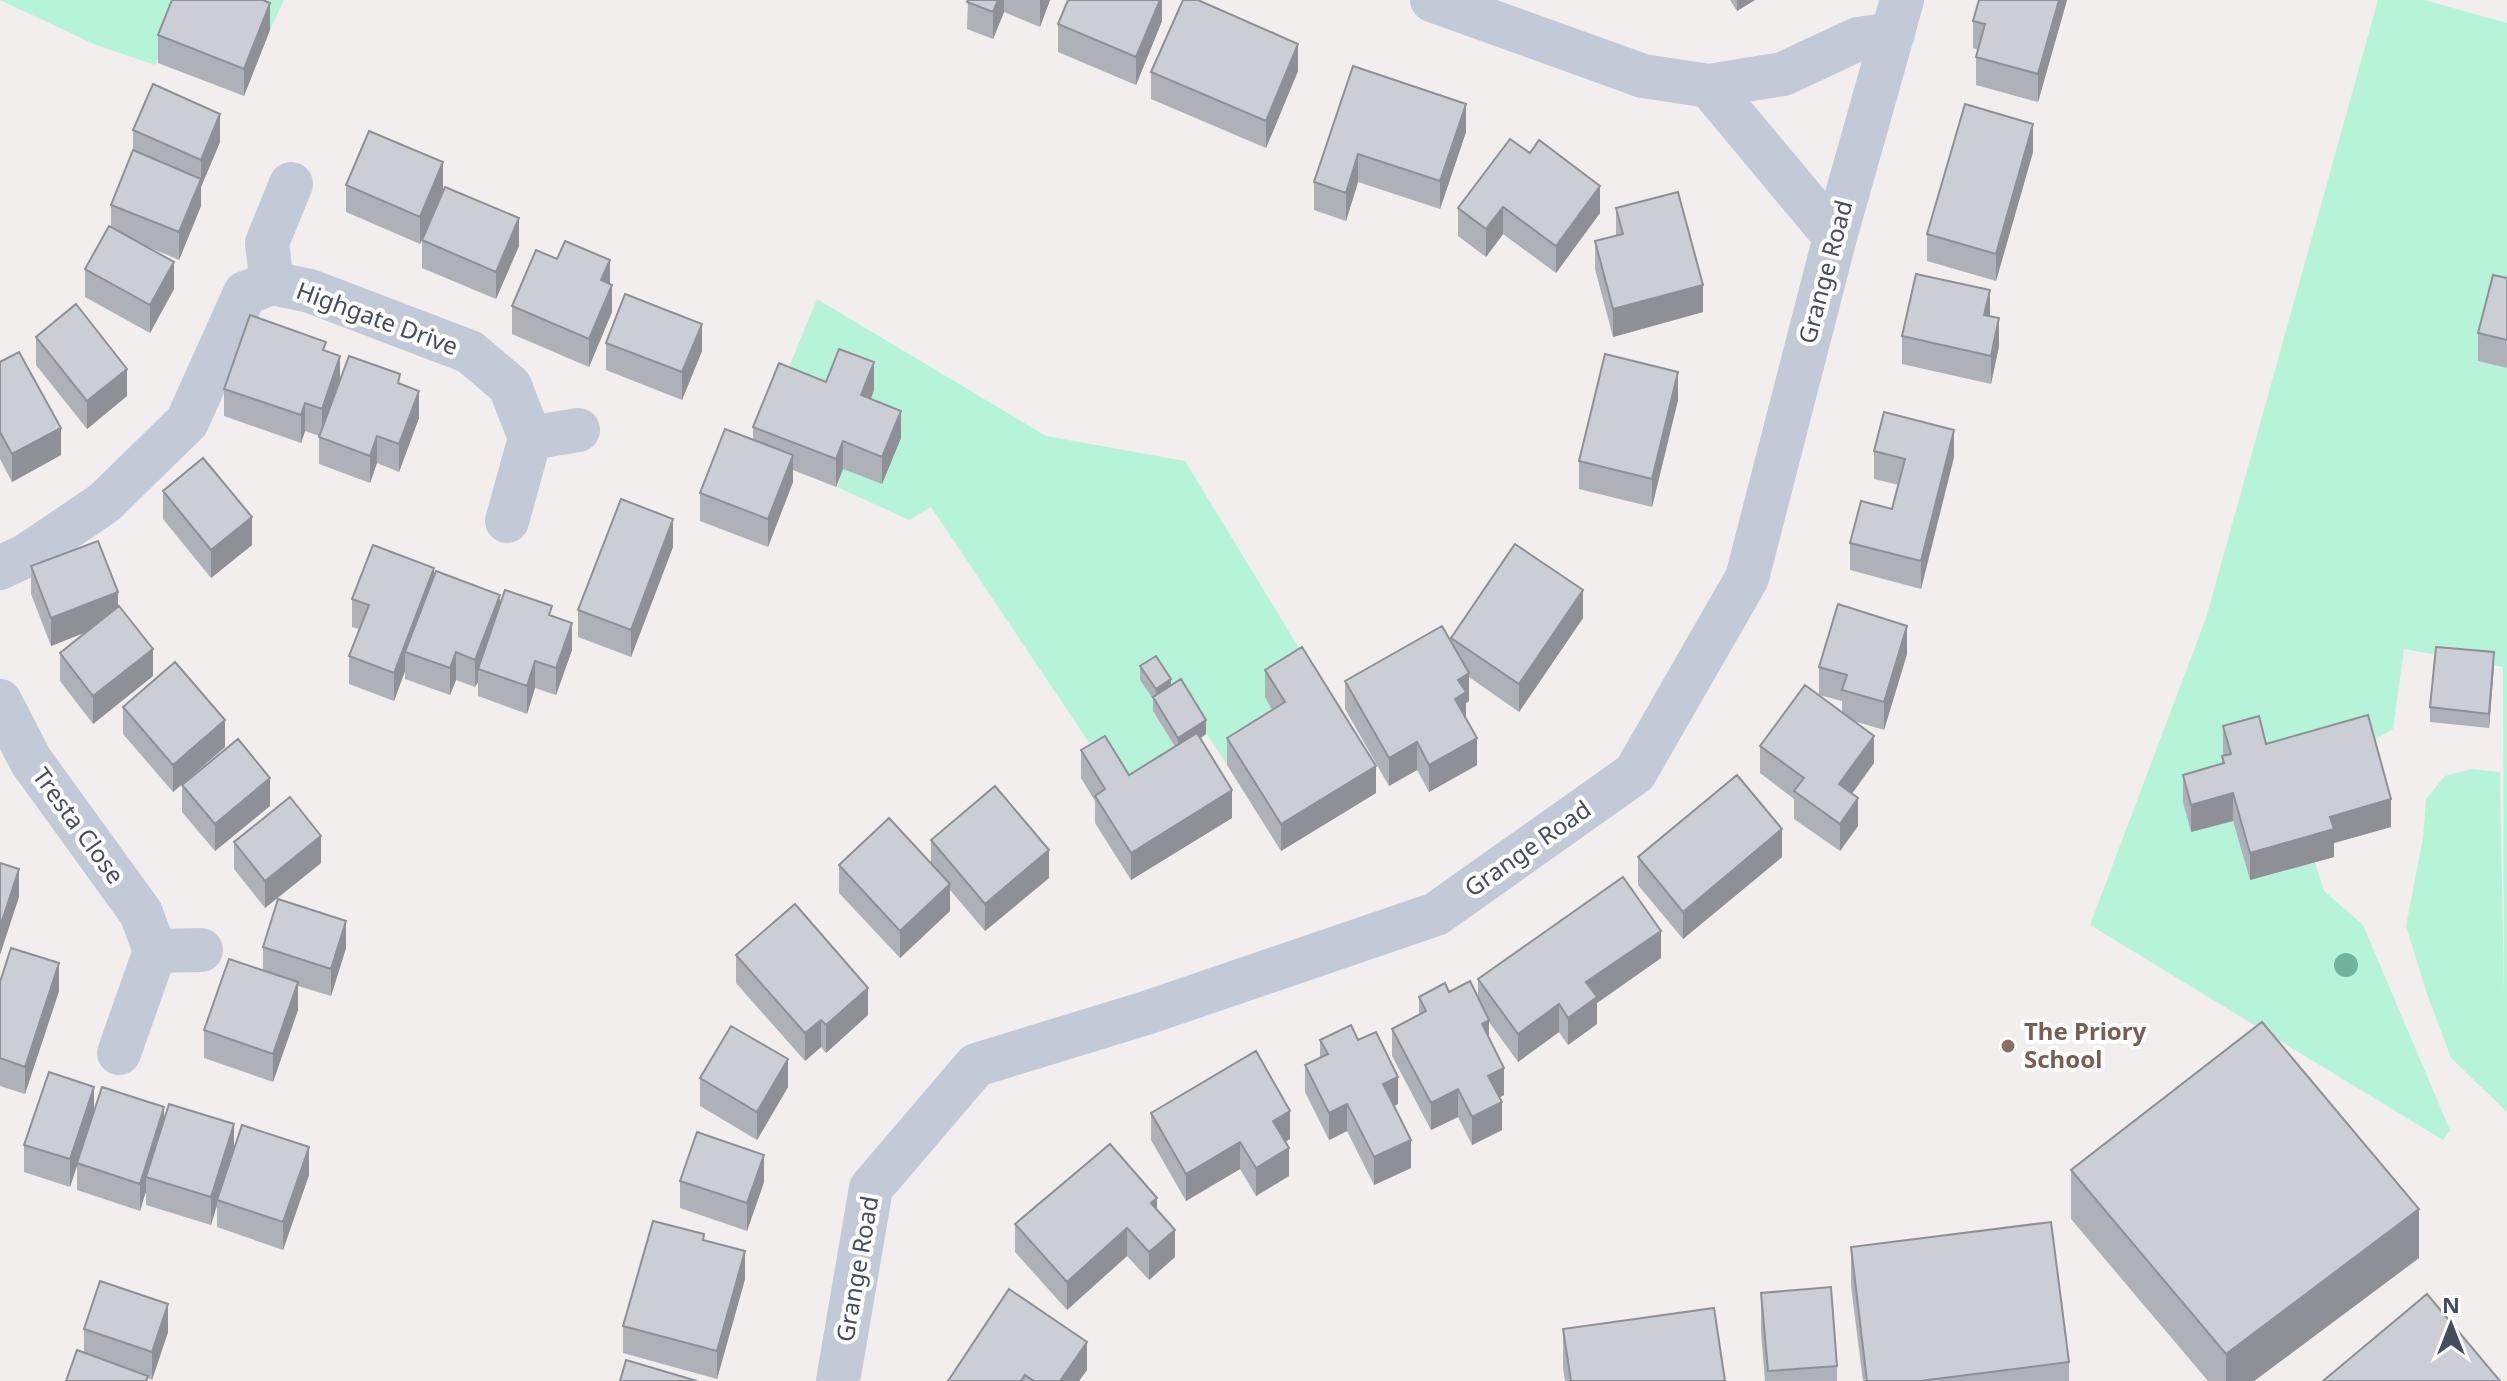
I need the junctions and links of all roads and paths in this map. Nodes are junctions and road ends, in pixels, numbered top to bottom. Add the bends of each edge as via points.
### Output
1 (1432, 0) edge
2 (1898, 17) edge
3 (1709, 86) junction
4 (291, 184) dead end
5 (1835, 237) junction
6 (272, 283) junction
7 (578, 430) dead end
8 (530, 438) junction
9 (507, 521) dead end
10 (0, 568) edge
11 (0, 701) edge
12 (201, 950) dead end
13 (155, 951) junction
14 (119, 1053) dead end
15 (838, 1381) edge

1 - 3 street via 1643,76
2 - 3 street via 1783,74
2 - 5 street, Grange Road
3 - 5 street
4 - 6 street via 267,243
5 - 15 street, Grange Road via 1747,578 1635,773 1436,914 976,1065 871,1188
6 - 8 street, Highgate Drive via 310,291 470,352 510,386
6 - 10 street via 245,293 187,422 104,503
7 - 8 street
8 - 9 street
11 - 13 street, Tresta Close via 31,761 141,913
12 - 13 street
13 - 14 street

